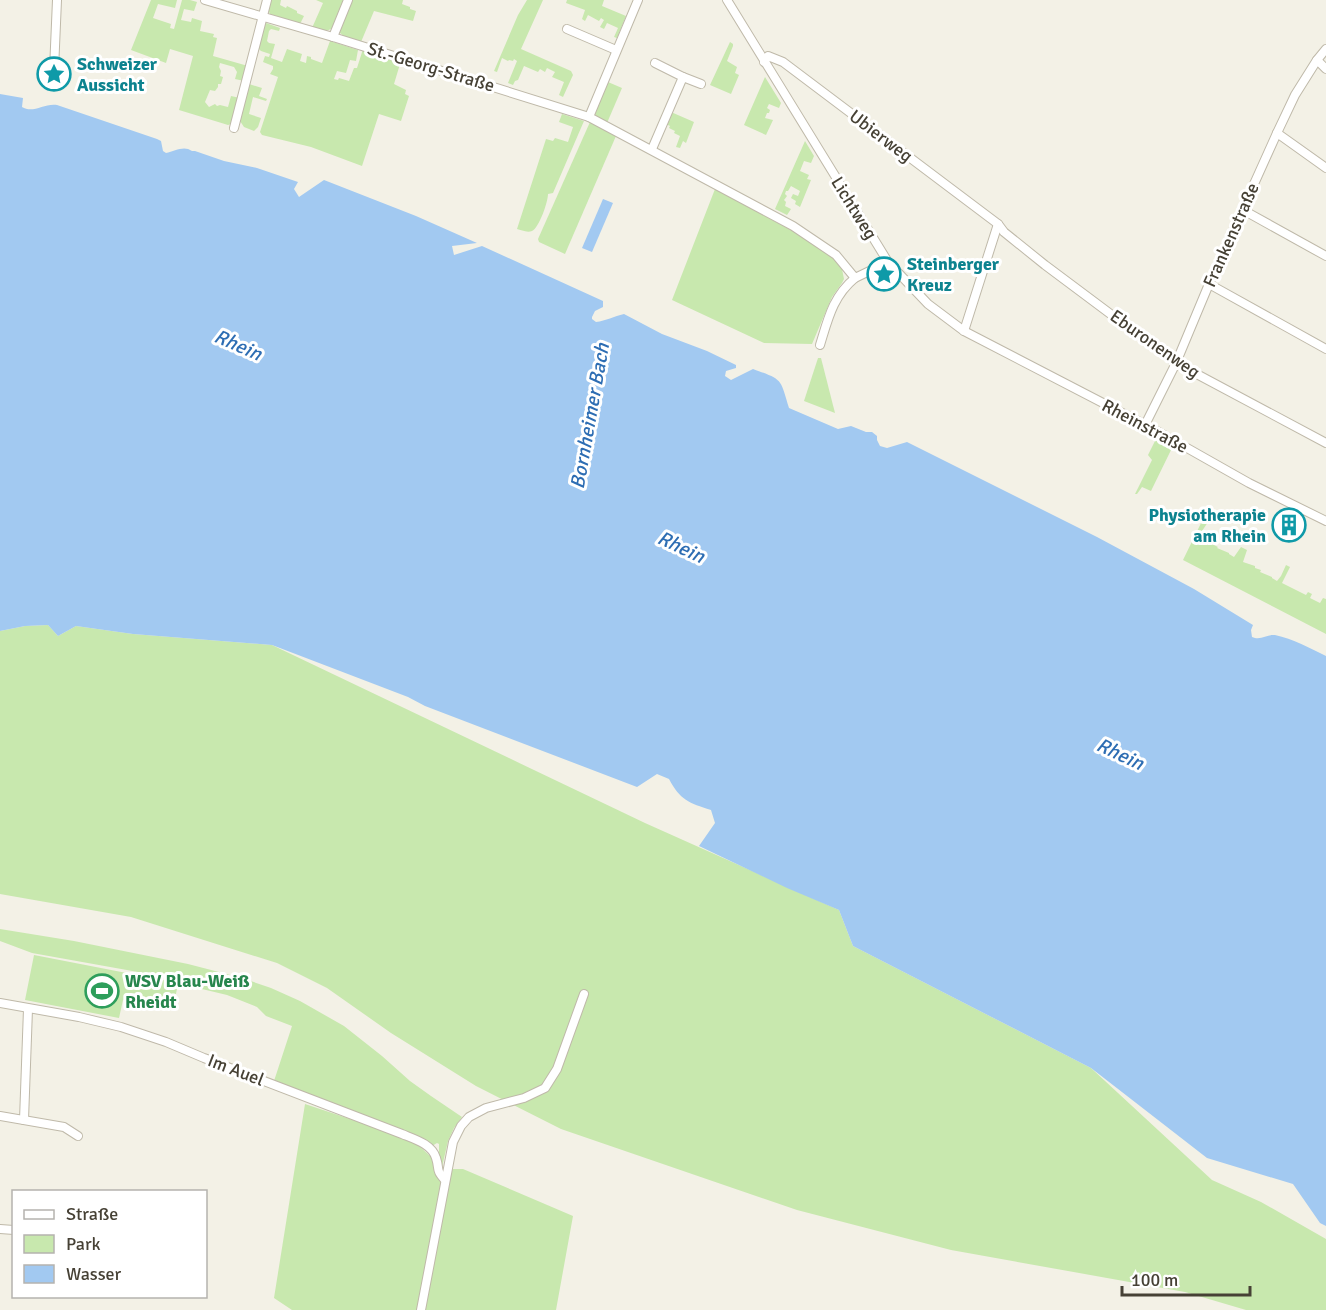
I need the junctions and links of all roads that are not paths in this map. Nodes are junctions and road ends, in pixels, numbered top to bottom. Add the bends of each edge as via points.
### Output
1 (57, 0) edge
2 (205, 0) edge
3 (267, 0) edge
4 (348, 0) edge
5 (638, 0) edge
6 (727, 0) edge
7 (263, 16) junction
8 (567, 29) dead end
9 (333, 37) junction
10 (1326, 49) edge
11 (616, 50) junction
12 (1317, 60) junction
13 (764, 62) junction
14 (655, 63) dead end
15 (1326, 69) edge
16 (54, 70) dead end
17 (683, 77) junction
18 (701, 84) dead end
19 (589, 117) junction
20 (234, 128) dead end
21 (1277, 133) junction
22 (652, 149) junction
23 (1326, 168) edge
24 (1243, 210) junction
25 (998, 224) junction
26 (1326, 256) edge
27 (888, 262) junction
28 (855, 278) junction
29 (1209, 284) junction
30 (964, 331) junction
31 (820, 345) dead end
32 (1326, 349) edge
33 (1176, 363) junction
34 (1145, 426) junction
35 (1326, 443) edge
36 (1326, 521) edge
37 (584, 994) dead end
38 (0, 1003) edge
39 (28, 1009) junction
40 (0, 1116) edge
41 (24, 1120) junction
42 (78, 1136) dead end
43 (445, 1180) junction
44 (421, 1310) edge

1 - 16 street
2 - 7 street, St.-Georg-Straße
3 - 7 street
4 - 9 street
5 - 11 street
6 - 13 street, Lichtweg
7 - 9 street, St.-Georg-Straße
7 - 20 street
8 - 11 street
9 - 19 street, St.-Georg-Straße
10 - 12 street, Frankenstraße
11 - 19 street
12 - 15 street
12 - 21 street, Frankenstraße
13 - 25 street, Ubierweg via 768,56 783,62
13 - 27 street, Lichtweg
14 - 17 street
17 - 18 street
17 - 22 street
19 - 22 street, St.-Georg-Straße
21 - 23 street
21 - 24 street, Frankenstraße
22 - 28 street, St.-Georg-Straße via 793,226 836,255
24 - 26 street
24 - 29 street, Frankenstraße
25 - 30 street
25 - 33 street, Eburonenweg via 1045,265
27 - 28 street
27 - 30 street, Lichtweg via 928,304
28 - 31 street via 840,292
29 - 32 street
29 - 33 street, Frankenstraße
30 - 34 street, Rheinstraße
33 - 34 street, Frankenstraße
33 - 35 street, Eburonenweg
34 - 36 street, Rheinstraße
37 - 43 street via 557,1069 544,1088 469,1117 453,1142
38 - 39 street, Im Auel
39 - 41 street
39 - 43 street, Im Auel via 137,1032 402,1134 432,1149 438,1172
40 - 41 street
41 - 42 street via 64,1127
43 - 44 street

